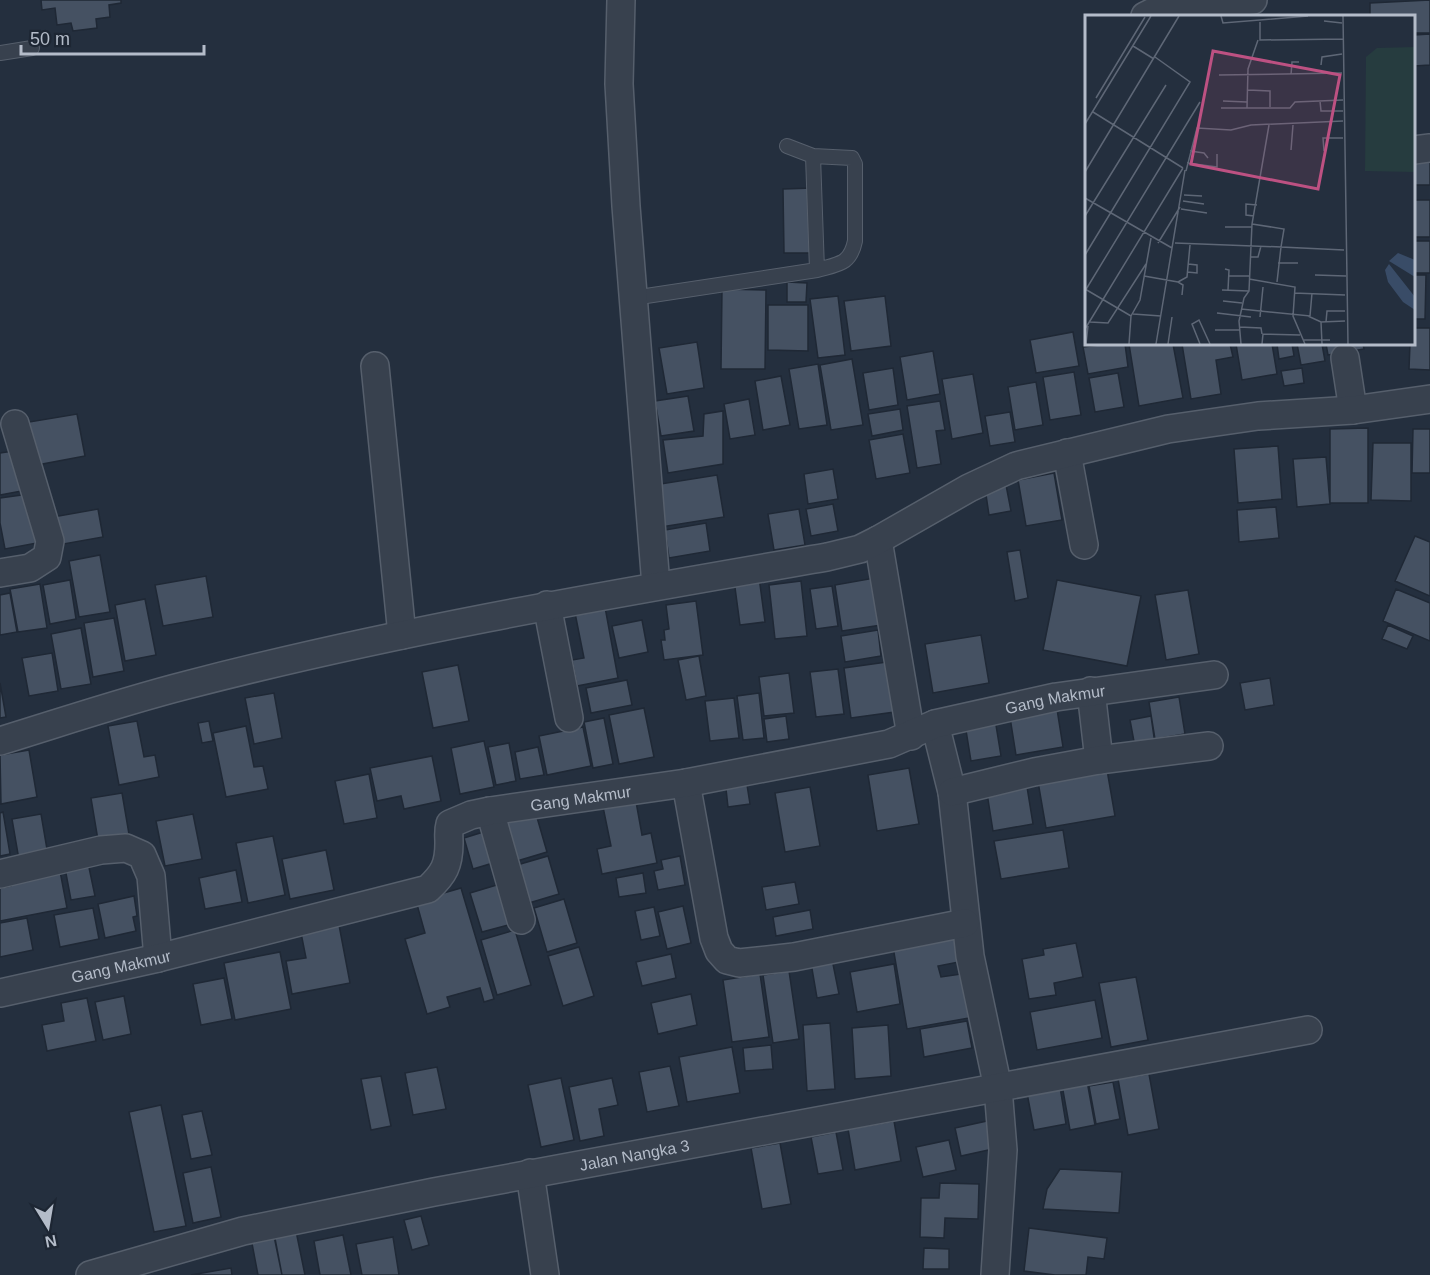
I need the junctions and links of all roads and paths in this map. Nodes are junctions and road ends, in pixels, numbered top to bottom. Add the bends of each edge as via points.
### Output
1 (621, 0) edge
2 (1253, 0) edge
3 (1146, 15) edge
4 (32, 48) dead end
5 (0, 53) edge
6 (787, 146) dead end
7 (1430, 148) edge
8 (1415, 150) edge
9 (813, 156) junction
10 (818, 270) junction
11 (633, 298) junction
12 (1345, 358) dead end
13 (375, 366) dead end
14 (1430, 399) edge
15 (1353, 410) junction
16 (15, 424) dead end
17 (1067, 453) junction
18 (878, 540) junction
19 (1084, 545) dead end
20 (0, 573) edge
21 (656, 586) junction
22 (547, 605) junction
23 (402, 635) junction
24 (1214, 675) dead end
25 (1091, 692) junction
26 (569, 718) dead end
27 (935, 724) junction
28 (911, 736) junction
29 (0, 741) edge
30 (1209, 746) dead end
31 (1099, 760) junction
32 (686, 783) junction
33 (951, 792) junction
34 (490, 811) junction
35 (0, 874) edge
36 (521, 920) dead end
37 (965, 923) junction
38 (158, 958) junction
39 (0, 993) edge
40 (1308, 1030) dead end
41 (998, 1088) junction
42 (530, 1173) junction
43 (126, 1270) edge
44 (90, 1275) edge
45 (545, 1275) edge
46 (995, 1275) edge

1 - 11 street via 619,84
2 - 3 street via 1158,10
4 - 5 lane
6 - 9 lane
7 - 8 street
9 - 10 lane
9 - 10 lane via 844,156 852,158 855,164 852,252 846,261
10 - 11 lane
11 - 21 street
12 - 15 street
13 - 23 street
14 - 15 street
15 - 17 street via 1258,416 1168,429
16 - 20 street via 50,541 46,557 30,568
17 - 18 street via 1016,466
17 - 19 street
18 - 21 street via 827,557
18 - 28 street
21 - 22 street
22 - 23 street
22 - 26 street
23 - 29 street via 185,685
24 - 25 street, Gang Makmur
25 - 27 street, Gang Makmur
25 - 31 street
27 - 28 street, Gang Makmur
27 - 33 street
28 - 32 street, Gang Makmur via 890,744
30 - 31 street
31 - 33 street
32 - 34 street, Gang Makmur
32 - 37 street via 714,939 727,960 739,963 794,957
33 - 37 street
34 - 36 street
34 - 38 street, Gang Makmur via 450,824 448,861 442,876 428,889
35 - 38 street via 101,850 126,848 142,855 151,876
37 - 41 street
38 - 39 street, Gang Makmur
40 - 41 street, Jalan Nangka 3
41 - 42 street, Jalan Nangka 3
41 - 46 street via 1003,1150
42 - 43 street, Jalan Nangka 3 via 243,1232
42 - 45 street
43 - 44 street, Jalan Nangka 3

